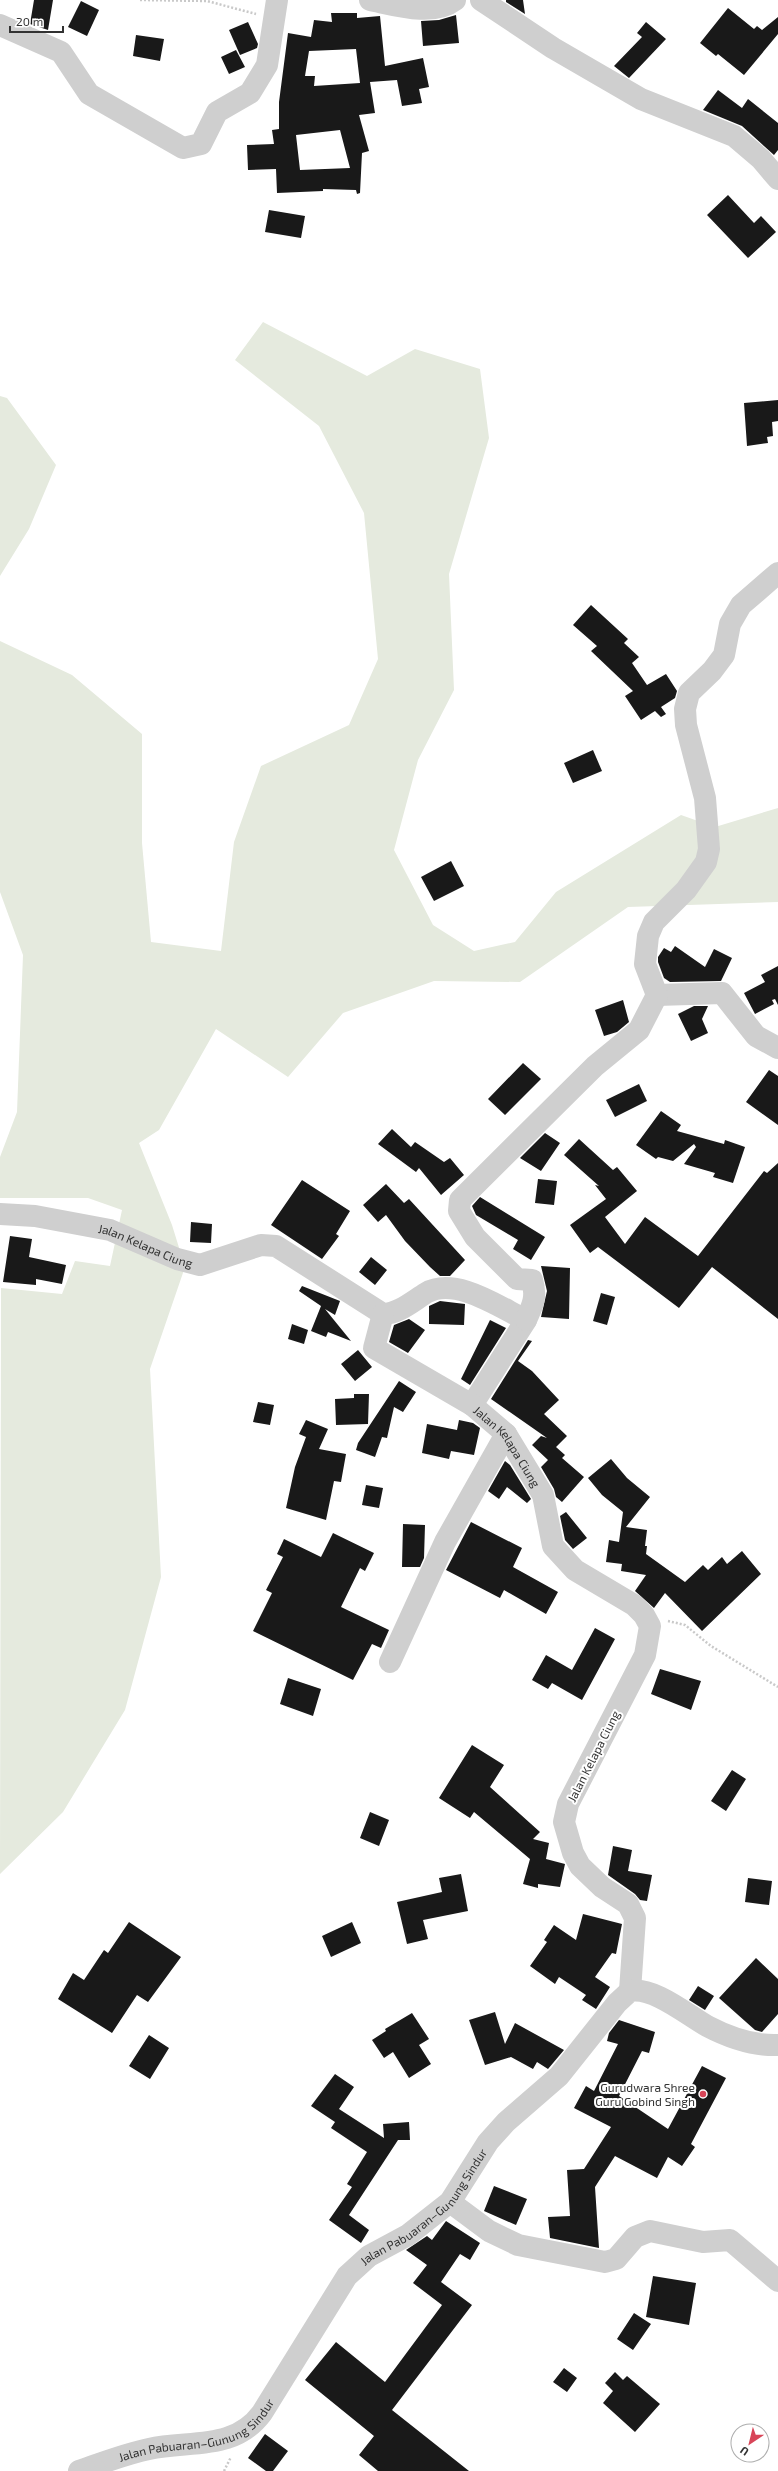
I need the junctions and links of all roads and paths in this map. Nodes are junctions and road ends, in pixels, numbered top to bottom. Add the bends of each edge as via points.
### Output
1 (140, 0) edge
2 (370, 0) edge
3 (455, 0) edge
4 (481, 0) edge
5 (276, 9) edge
6 (0, 25) edge
7 (778, 179) edge
8 (778, 573) edge
9 (657, 995) junction
10 (778, 1048) edge
11 (0, 1214) edge
12 (383, 1314) junction
13 (526, 1320) junction
14 (472, 1405) junction
15 (506, 1434) junction
16 (644, 1615) junction
17 (390, 1662) dead end
18 (778, 1686) edge
19 (630, 1991) junction
20 (778, 2045) edge
21 (450, 2202) junction
22 (778, 2281) edge
23 (78, 2471) edge

1 - 5 path via 207,2
2 - 3 street via 424,9 444,6
4 - 7 street via 553,48 642,98 734,136 761,159
5 - 6 street via 267,65 250,93 217,112 201,144 184,148 89,94 61,52
8 - 9 street via 741,605 730,624 724,655 712,671 689,693 684,709 705,798 709,849 706,862 686,890 654,922 648,936 645,964
9 - 10 street via 722,993 756,1036
9 - 13 street, Jalan Kelapa Ciung via 639,1030 595,1066 460,1200 459,1211 475,1236 517,1280 532,1280 535,1298
11 - 12 street, Jalan Kelapa Ciung via 35,1216 110,1230 177,1259 200,1265 261,1245 276,1246
12 - 13 street via 392,1314 434,1289 448,1288 462,1290
12 - 14 street via 374,1348
13 - 14 street, Jalan Kelapa Ciung
14 - 15 street, Jalan Kelapa Ciung
15 - 16 street, Jalan Kelapa Ciung via 543,1495 553,1546 575,1570 634,1605
15 - 17 street via 445,1542
16 - 18 path via 685,1625 711,1646
16 - 19 street, Jalan Kelapa Ciung via 650,1626 645,1655 568,1804 564,1822 572,1853 580,1866 602,1887 628,1904 635,1918
19 - 20 street via 648,1991 726,2034 757,2044
19 - 21 street, Jalan Pabuaran–Gunung Sindur via 617,2003 559,2076 506,2122 488,2142
21 - 22 street via 489,2231 518,2245 590,2260 605,2262 616,2259 635,2237 650,2231 703,2242 730,2240
21 - 23 street, Jalan Pabuaran–Gunung Sindur via 408,2235 369,2256 347,2276 262,2413 249,2429 230,2439 150,2448

